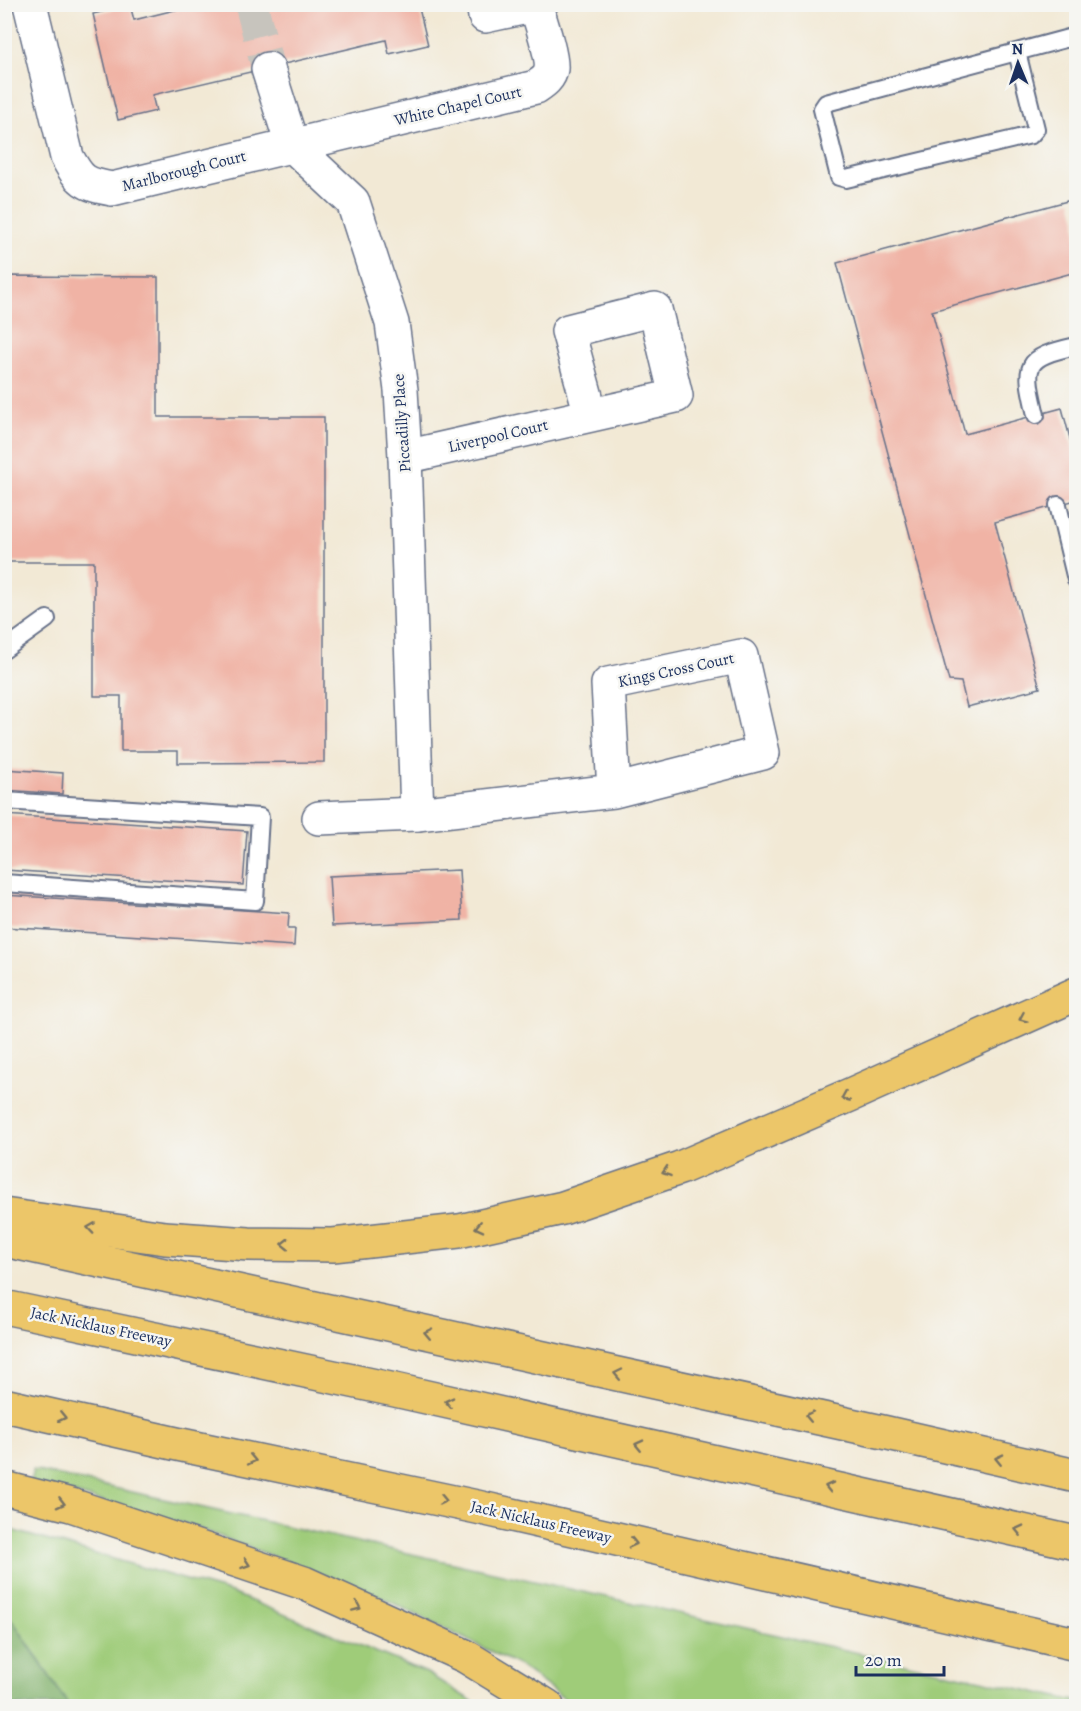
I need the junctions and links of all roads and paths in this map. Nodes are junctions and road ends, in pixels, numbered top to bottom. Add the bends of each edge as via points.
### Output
1 (30, 4) edge
2 (483, 4) edge
3 (539, 5) edge
4 (1077, 36) edge
5 (1017, 51) junction
6 (268, 69) tunnel mouth
7 (292, 145) junction
8 (1077, 346) edge
9 (591, 415) dead end
10 (1036, 415) dead end
11 (405, 457) junction
12 (1058, 505) dead end
13 (1077, 580) edge
14 (47, 620) dead end
15 (4, 651) edge
16 (614, 791) junction
17 (4, 801) edge
18 (417, 814) junction
19 (320, 818) dead end
20 (4, 883) edge
21 (1077, 994) edge
22 (4, 1215) edge
23 (4, 1240) edge
24 (4, 1307) edge
25 (4, 1405) edge
26 (1077, 1476) edge
27 (4, 1488) edge
28 (1077, 1543) edge
29 (1077, 1644) edge
30 (547, 1707) edge

1 - 7 street, Marlborough Court via 67,157 76,174 92,186 112,189
2 - 3 street via 486,16
3 - 7 street, White Chapel Court via 551,69 546,80 536,87
4 - 5 lane
5 - 5 lane via 826,103 822,109 839,177 846,179 1031,135 1036,129
6 - 7 street, Piccadilly Place
7 - 11 street, Piccadilly Place via 353,202 392,323
8 - 10 lane via 1035,360 1029,372
9 - 11 street, Liverpool Court
11 - 18 street, Piccadilly Place
12 - 13 lane
14 - 15 lane
16 - 16 street, Kings Cross Court via 763,753 741,656 608,684
16 - 18 street, Kings Cross Court
17 - 20 lane via 260,817 255,902
18 - 19 street, Kings Cross Court
21 -> 22 highway via 680,1168 563,1208 459,1232 333,1245 249,1244 165,1238
26 -> 23 highway
28 -> 24 highway, Jack Nicklaus Freeway
25 -> 29 highway, Jack Nicklaus Freeway via 477,1507
27 -> 30 highway via 71,1505 304,1583 465,1656

